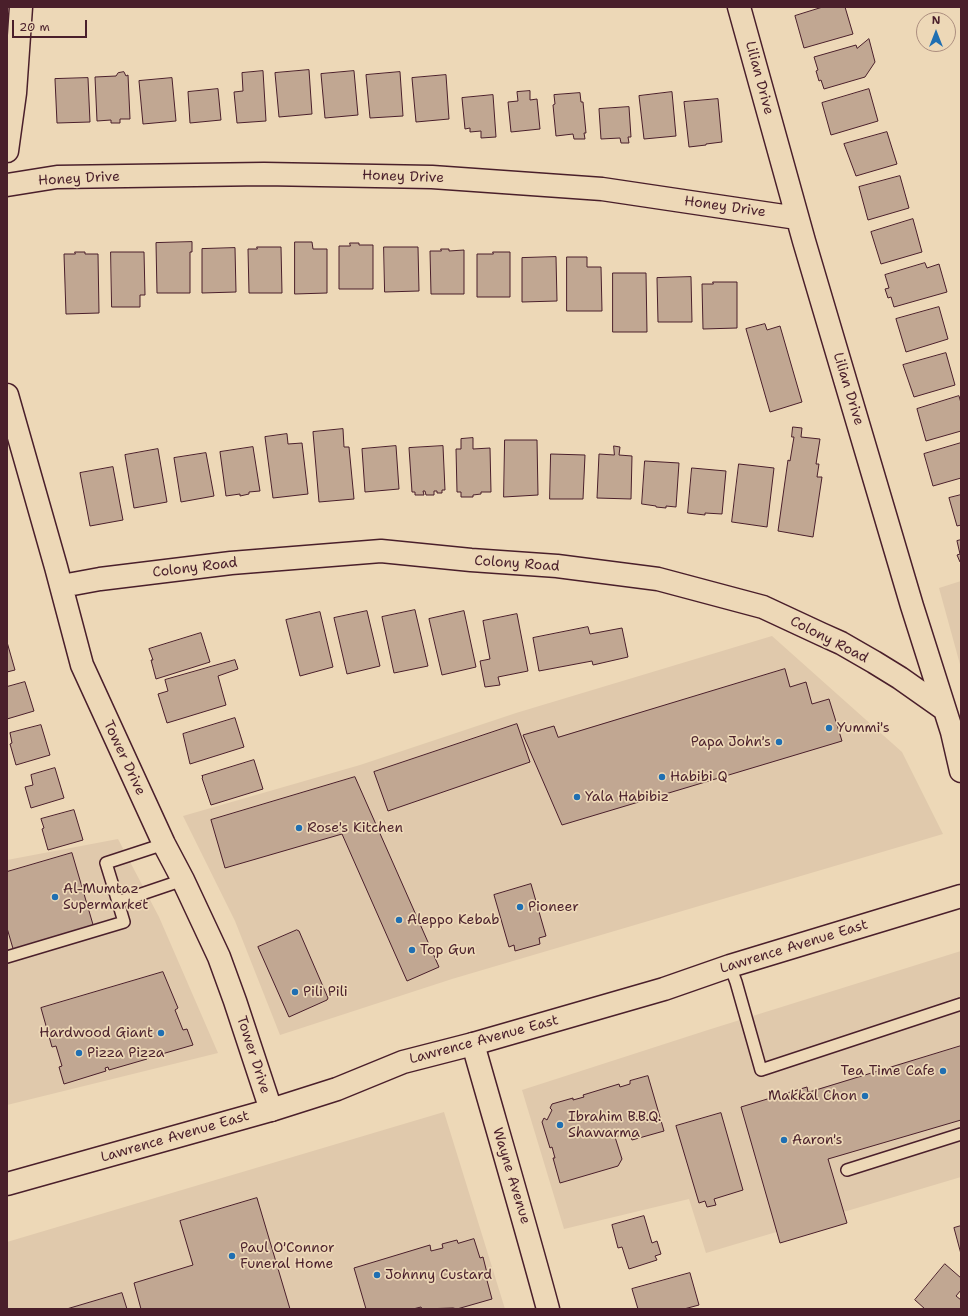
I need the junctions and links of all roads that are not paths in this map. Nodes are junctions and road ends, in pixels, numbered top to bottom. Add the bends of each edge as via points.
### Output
1 (21, 7) edge
2 (739, 7) edge
3 (7, 151) edge
4 (7, 185) edge
5 (797, 218) junction
6 (7, 395) edge
7 (62, 586) junction
8 (944, 709) junction
9 (961, 770) edge
10 (164, 844) junction
11 (183, 880) junction
12 (961, 898) edge
13 (118, 902) junction
14 (7, 957) edge
15 (730, 966) junction
16 (961, 1004) edge
17 (473, 1044) junction
18 (271, 1110) junction
19 (961, 1134) edge
20 (847, 1170) dead end
21 (7, 1184) edge
22 (548, 1309) edge

1 - 3 street via 15,93
2 - 5 street, Lilian Drive
4 - 5 street, Honey Drive via 57,177 264,174 432,176 602,189
5 - 8 street, Lilian Drive
6 - 7 street, Tower Drive
7 - 8 street, Colony Road via 231,563 381,551 557,566 658,579 763,607 848,647 900,678
7 - 10 street, Tower Drive via 82,664
8 - 9 street, Lilian Drive
10 - 11 street, Tower Drive
10 - 13 lane via 106,863
11 - 13 lane
11 - 18 street, Tower Drive via 235,1001
12 - 15 street, Lawrence Avenue East
13 - 14 lane via 124,922
15 - 16 lane via 761,1070
15 - 17 street, Lawrence Avenue East via 664,989
17 - 18 street, Lawrence Avenue East via 403,1062 337,1089
17 - 22 street, Wayne Avenue
18 - 21 street, Lawrence Avenue East
19 - 20 lane

